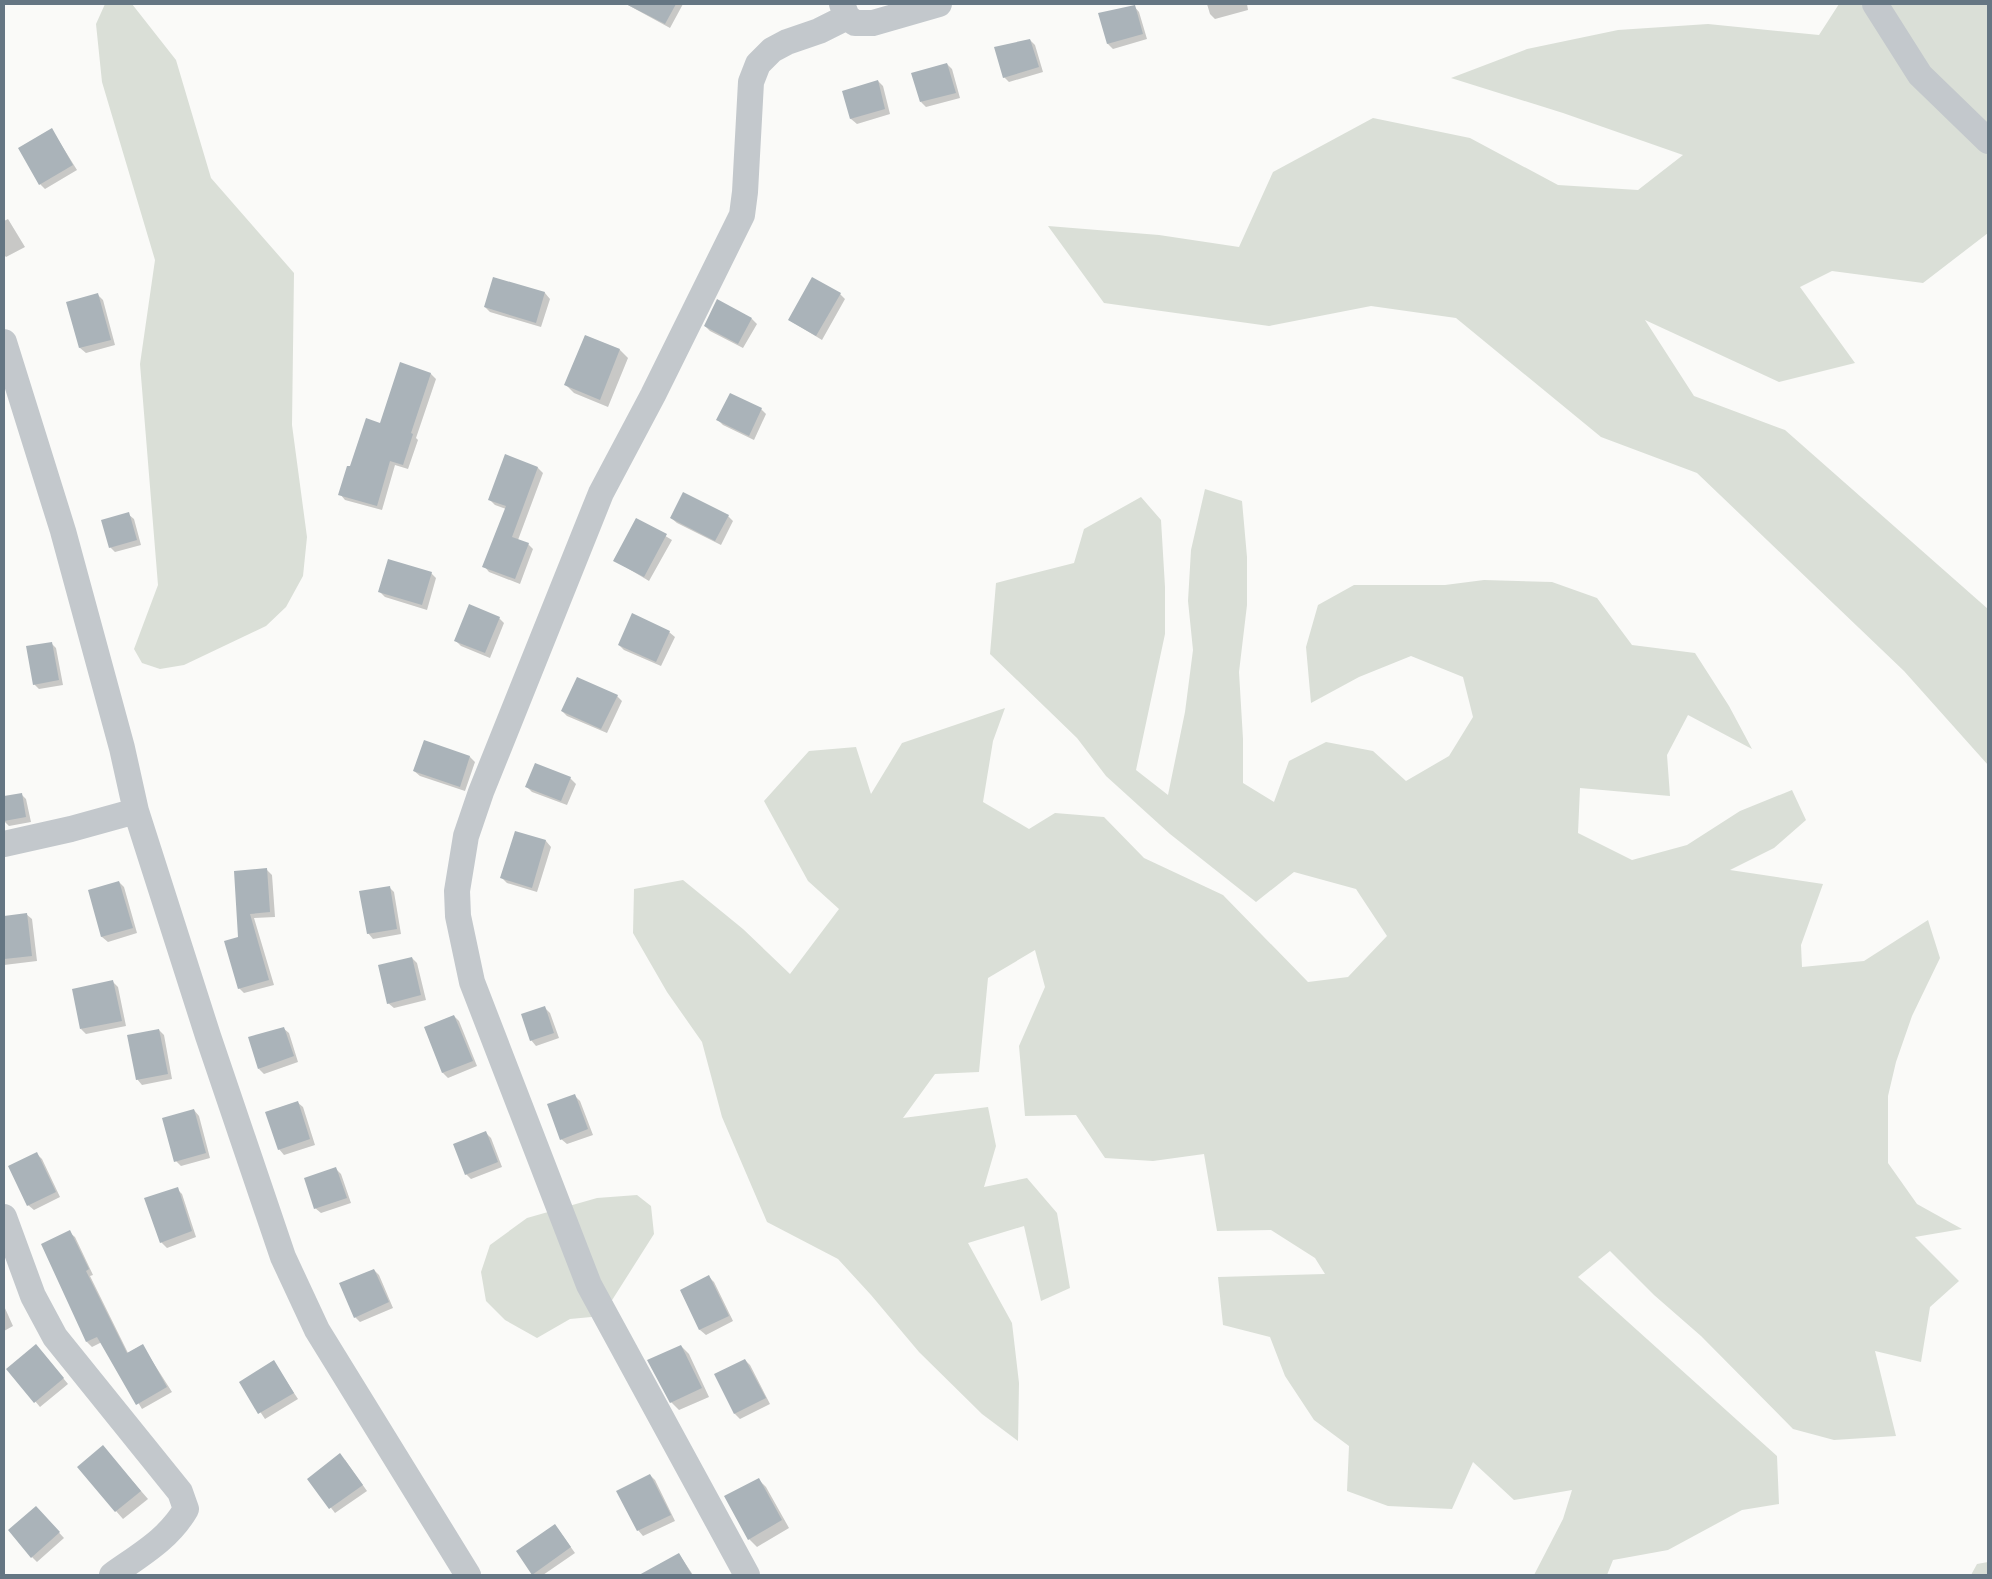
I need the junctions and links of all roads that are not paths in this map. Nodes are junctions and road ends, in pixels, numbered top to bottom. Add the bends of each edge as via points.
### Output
1 (939, 4) edge
2 (1875, 4) edge
3 (845, 10) edge
4 (1988, 141) edge
5 (4, 342) edge
6 (136, 811) junction
7 (4, 844) edge
8 (4, 1217) edge
9 (112, 1575) edge
10 (468, 1575) edge
11 (747, 1575) edge

1 - 3 street via 873,23 855,23
2 - 4 street via 1920,75
3 - 11 street via 819,31 772,50 758,64 751,82 742,215 601,493 481,792 466,836 458,891 458,916 472,982 586,1277
5 - 6 street via 63,531
6 - 7 street
6 - 10 street via 208,1036 291,1274 325,1344
8 - 9 street via 33,1296 55,1337 180,1492 186,1509 164,1538

